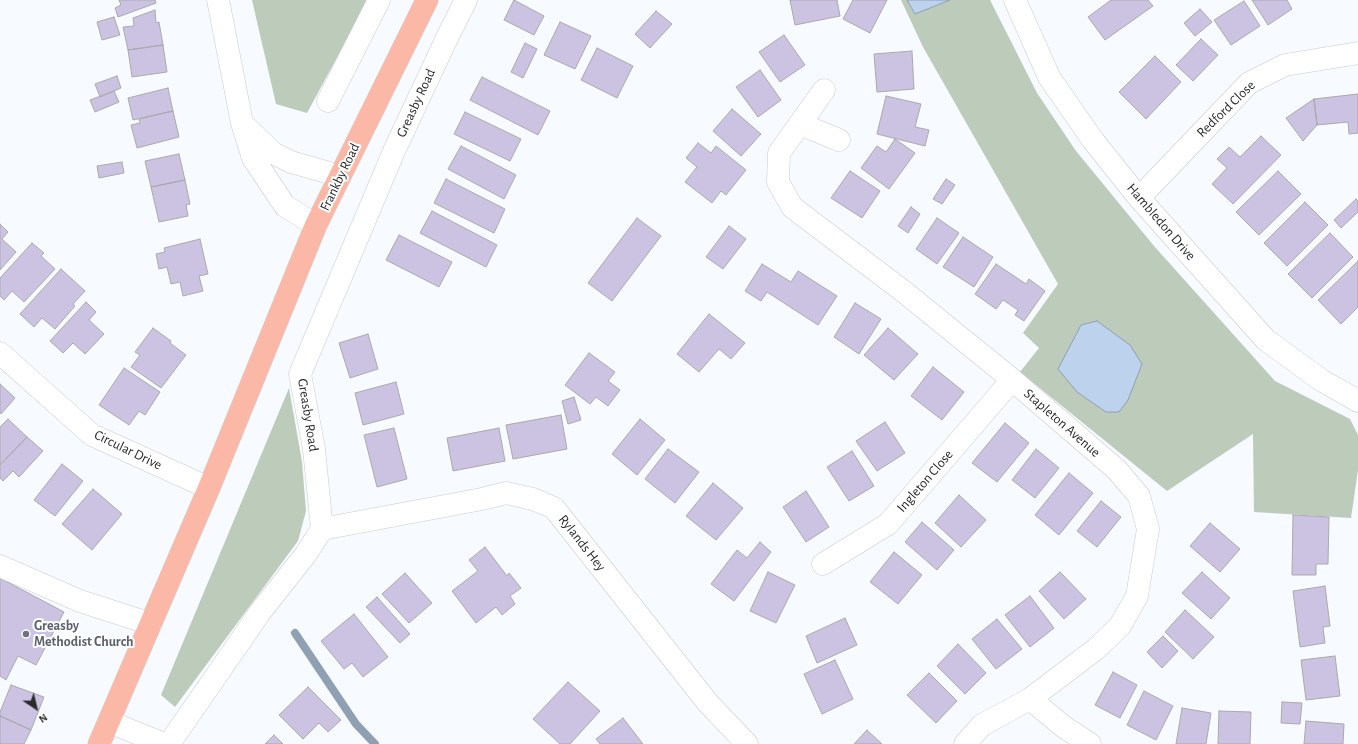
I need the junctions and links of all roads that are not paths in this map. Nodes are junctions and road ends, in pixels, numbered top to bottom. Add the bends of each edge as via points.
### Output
1 (218, 0) edge
2 (379, 0) edge
3 (427, 0) edge
4 (466, 0) edge
5 (1015, 0) edge
6 (1358, 53) edge
7 (824, 90) dead end
8 (328, 101) dead end
9 (242, 123) junction
10 (800, 124) junction
11 (839, 140) dead end
12 (340, 176) junction
13 (1139, 198) junction
14 (316, 225) junction
15 (0, 353) edge
16 (1012, 380) junction
17 (1358, 401) edge
18 (209, 488) junction
19 (322, 529) junction
20 (823, 564) dead end
21 (0, 566) edge
22 (151, 624) junction
23 (1030, 699) junction
24 (109, 722) junction
25 (99, 744) edge
26 (164, 744) edge
27 (169, 744) edge
28 (747, 744) edge
29 (965, 744) edge
30 (1090, 744) edge

1 - 9 street
2 - 8 street
3 - 12 main road, Frankby Road
4 - 19 street, Greasby Road via 394,151 300,374 314,449
5 - 13 street, Hambledon Drive via 1049,77 1092,139
6 - 13 street, Redford Close via 1285,65 1249,83
7 - 10 street, Stapleton Avenue
9 - 12 street via 273,153 291,162
9 - 14 street via 253,158 285,206
10 - 11 street
10 - 16 street, Stapleton Avenue via 779,153 778,182 792,208 903,291
12 - 14 main road, Frankby Road
13 - 17 street, Hambledon Drive via 1266,340 1321,380
14 - 18 main road, Frankby Road
15 - 18 street, Circular Drive via 92,435
16 - 20 street, Ingleton Close via 888,524
16 - 23 street, Stapleton Avenue via 1116,470 1139,496 1148,529 1137,596 1120,626 1096,649
18 - 22 main road
19 - 27 street via 306,554 261,611
19 - 28 street, Rylands Hey via 506,493 533,499 554,508 708,703
21 - 22 street via 80,601
22 - 24 main road
23 - 29 street, Stapleton Avenue via 982,725
23 - 30 street
24 - 25 main road
24 - 26 street

